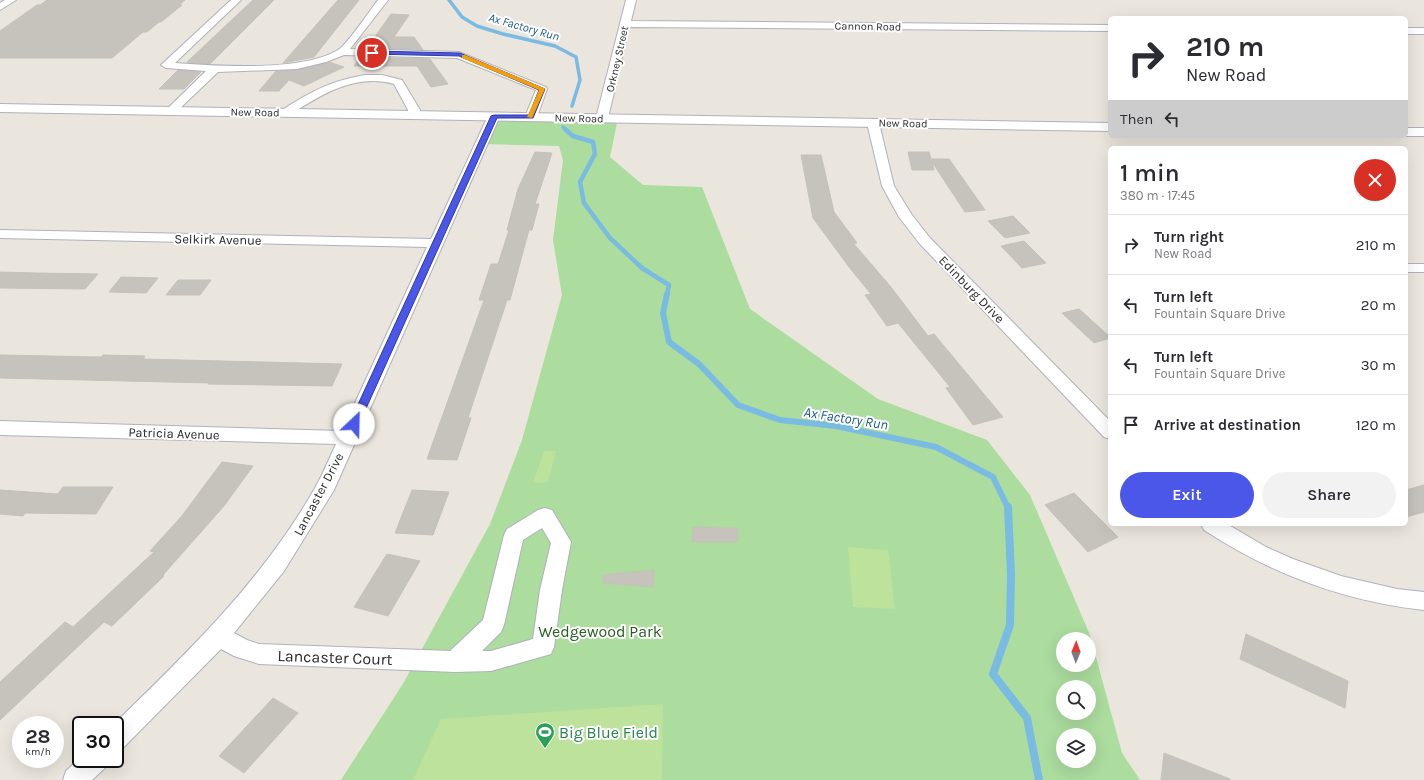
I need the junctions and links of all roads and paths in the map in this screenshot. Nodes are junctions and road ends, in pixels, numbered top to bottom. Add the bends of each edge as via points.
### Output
1 (11, 0) edge
2 (236, 0) edge
3 (383, 0) edge
4 (631, 0) edge
5 (0, 7) edge
6 (626, 24) junction
7 (1108, 28) edge
8 (1408, 31) edge
9 (1424, 31) edge
10 (343, 52) junction
11 (215, 69) junction
12 (0, 108) edge
13 (171, 111) junction
14 (286, 113) junction
15 (414, 115) junction
16 (494, 116) junction
17 (531, 117) junction
18 (602, 118) junction
19 (873, 123) junction
20 (1108, 127) edge
21 (1408, 132) edge
22 (1424, 132) edge
23 (0, 234) edge
24 (437, 243) junction
25 (1408, 268) edge
26 (1424, 268) edge
27 (0, 428) edge
28 (1108, 430) edge
29 (348, 438) junction
30 (1214, 526) edge
31 (1424, 601) edge
32 (218, 636) junction
33 (455, 662) junction
34 (124, 731) edge
35 (87, 768) edge
36 (75, 780) edge

1 - 5 street
2 - 11 street via 166,65
3 - 10 street
4 - 6 street, Orkney Street
6 - 7 street, Cannon Road
6 - 18 street, Orkney Street
8 - 9 street
10 - 11 street via 297,66
10 - 17 street via 460,55 542,89
11 - 13 street
12 - 13 street, New Road
13 - 14 street, New Road
14 - 15 street, New Road
14 - 15 street via 299,104 351,80 376,78 398,82 414,110
15 - 16 street, New Road
16 - 17 street, New Road
16 - 24 street, Lancaster Drive
17 - 18 street, New Road
18 - 19 street, New Road
19 - 20 street, New Road
19 - 28 street, Edinburg Drive via 888,186 906,217 925,241
21 - 22 street
23 - 24 street, Selkirk Avenue
24 - 29 street, Lancaster Drive
25 - 26 street
27 - 29 street, Patricia Avenue
29 - 32 street, Lancaster Drive via 324,490 297,536
30 - 31 street via 1272,559 1320,579 1356,590 1404,600
32 - 33 street, Lancaster Court via 242,649 259,654
32 - 34 street, Lancaster Drive
33 - 33 street, Lancaster Court via 493,625 514,535 545,516 561,542 543,647 491,661
35 - 36 street

